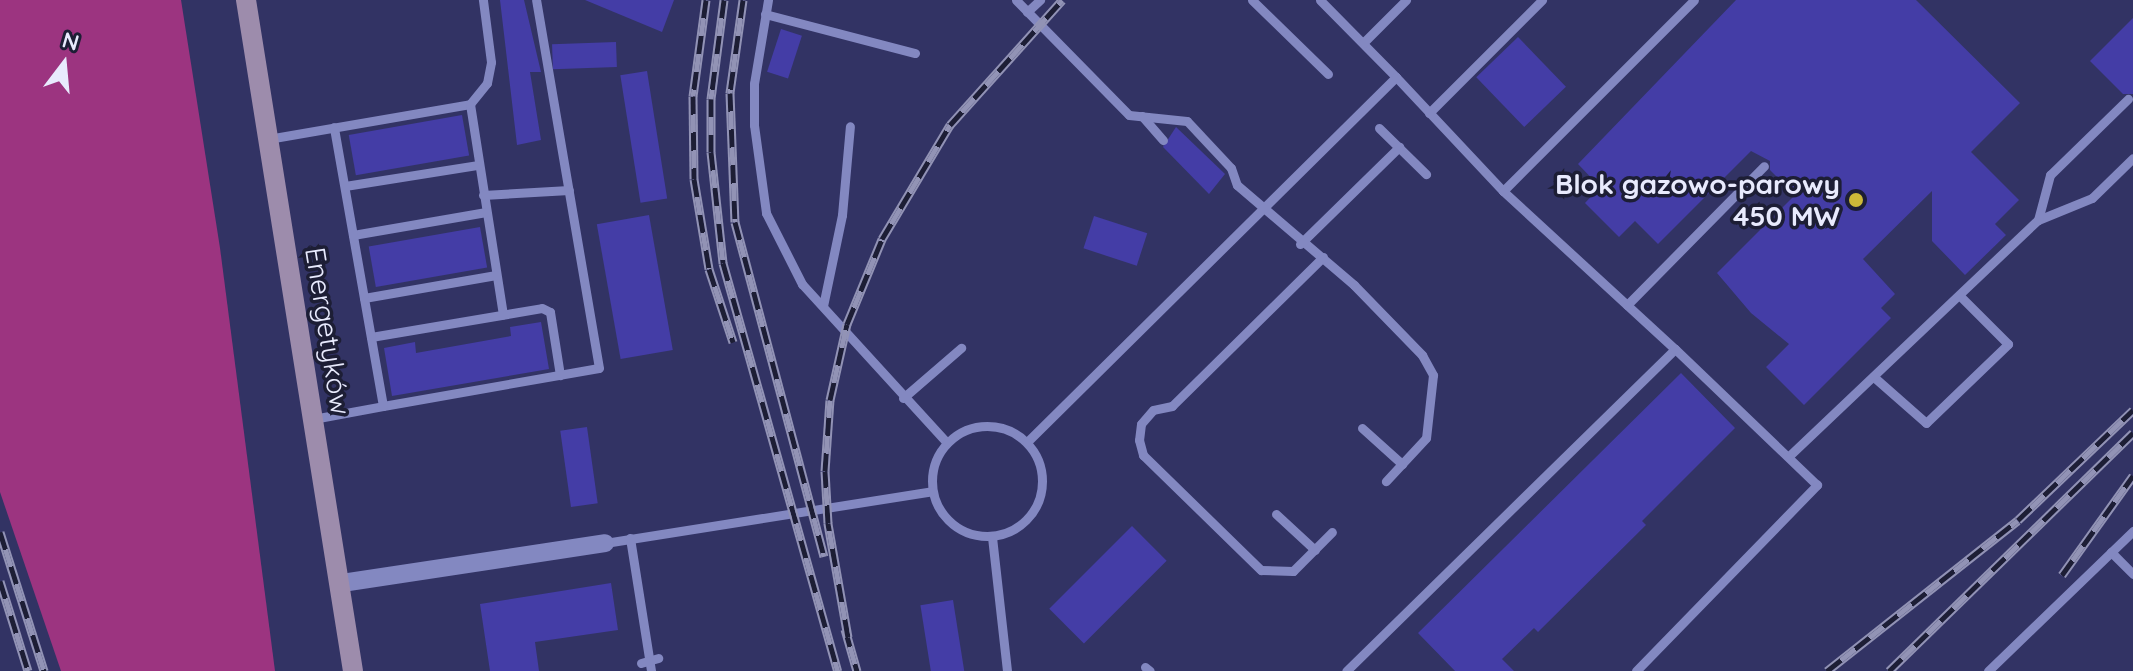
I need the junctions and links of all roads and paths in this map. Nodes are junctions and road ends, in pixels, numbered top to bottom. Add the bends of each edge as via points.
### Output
1 (246, 0) edge
2 (483, 0) edge
3 (536, 0) edge
4 (768, 0) edge
5 (1016, 0) edge
6 (1040, 0) edge
7 (1252, 0) edge
8 (1320, 0) edge
9 (1406, 0) edge
10 (1542, 0) edge
11 (1694, 0) edge
12 (1027, 12) junction
13 (765, 14) junction
14 (1363, 43) junction
15 (915, 53) dead end
16 (1328, 74) dead end
17 (1396, 77) junction
18 (2128, 99) dead end
19 (470, 104) junction
20 (1429, 113) junction
21 (1142, 116) junction
22 (850, 126) dead end
23 (334, 127) junction
24 (1379, 128) dead end
25 (268, 139) junction
26 (1163, 140) dead end
27 (1399, 147) junction
28 (2133, 158) edge
29 (478, 165) junction
30 (1764, 166) dead end
31 (1426, 174) dead end
32 (345, 186) junction
33 (569, 190) junction
34 (1503, 191) junction
35 (483, 195) junction
36 (1264, 208) junction
37 (486, 212) junction
38 (2038, 220) junction
39 (353, 235) junction
40 (1300, 244) junction
41 (1323, 257) junction
42 (496, 275) junction
43 (1960, 296) junction
44 (364, 298) junction
45 (1627, 305) junction
46 (823, 306) junction
47 (503, 314) junction
48 (371, 337) junction
49 (961, 348) dead end
50 (1675, 349) junction
51 (560, 375) junction
52 (1875, 378) junction
53 (903, 398) junction
54 (383, 406) junction
55 (313, 419) junction
56 (1362, 428) dead end
57 (1027, 442) junction
58 (947, 443) junction
59 (1789, 456) junction
60 (1402, 464) junction
61 (1386, 481) dead end
62 (932, 491) junction
63 (1276, 514) dead end
64 (2133, 531) edge
65 (1332, 532) dead end
66 (992, 537) junction
67 (630, 538) junction
68 (605, 543) joint
69 (1315, 550) junction
70 (2111, 552) junction
71 (2133, 574) edge
72 (342, 583) junction
73 (353, 671) edge
74 (651, 671) edge
75 (1007, 671) edge
76 (1346, 671) edge
77 (1636, 671) edge
78 (1988, 671) edge

1 - 25 main road, Energetyków
2 - 19 lane via 491,62 487,83
3 - 33 lane
4 - 13 lane
5 - 12 lane
6 - 12 lane
7 - 16 lane
8 - 14 lane
9 - 14 lane
10 - 20 lane
11 - 34 lane
12 - 21 lane via 1129,115
13 - 15 lane
13 - 46 lane via 754,125 766,213 788,262
14 - 17 lane
17 - 20 lane
17 - 36 lane
18 - 38 lane via 2050,175
19 - 23 lane
19 - 29 lane
20 - 34 lane
21 - 26 lane
21 - 36 lane via 1187,121 1231,168 1237,185
22 - 46 lane via 842,215
23 - 25 lane
23 - 32 lane
24 - 27 lane
25 - 55 main road, Energetyków
27 - 31 lane
27 - 40 lane
28 - 38 lane via 2092,198
29 - 32 lane
29 - 35 lane
30 - 45 lane
32 - 39 lane
33 - 35 lane
33 - 51 lane via 599,368
34 - 45 lane
35 - 37 lane
36 - 40 lane
36 - 57 lane
37 - 39 lane
37 - 42 lane
38 - 43 lane
39 - 44 lane
40 - 41 lane
41 - 60 lane via 1422,355 1433,375 1426,438
41 - 69 lane via 1172,406 1153,410 1141,424 1139,440 1143,455 1261,570 1293,571
42 - 44 lane
42 - 47 lane
43 - 52 lane
43 - 52 lane via 2008,344 1926,423
44 - 48 lane
45 - 50 lane
46 - 53 lane
47 - 48 lane
47 - 51 lane via 542,308 550,312
48 - 54 lane
49 - 53 lane
50 - 59 lane
50 - 76 lane
51 - 54 lane
52 - 59 lane
53 - 58 lane
54 - 55 lane
55 - 72 main road, Energetyków
56 - 60 lane
57 - 58 lane via 1006,429 981,426
57 - 66 lane via 1043,475 1042,492 1025,523
58 - 62 lane via 934,465
59 - 77 lane via 1817,485
60 - 61 lane
62 - 66 lane via 942,513 960,530
62 - 67 lane
63 - 69 lane
64 - 70 lane
65 - 69 lane
66 - 75 lane
67 - 68 lane
67 - 74 lane
68 - 72 street
70 - 71 lane
70 - 78 lane
72 - 73 main road, Energetyków

